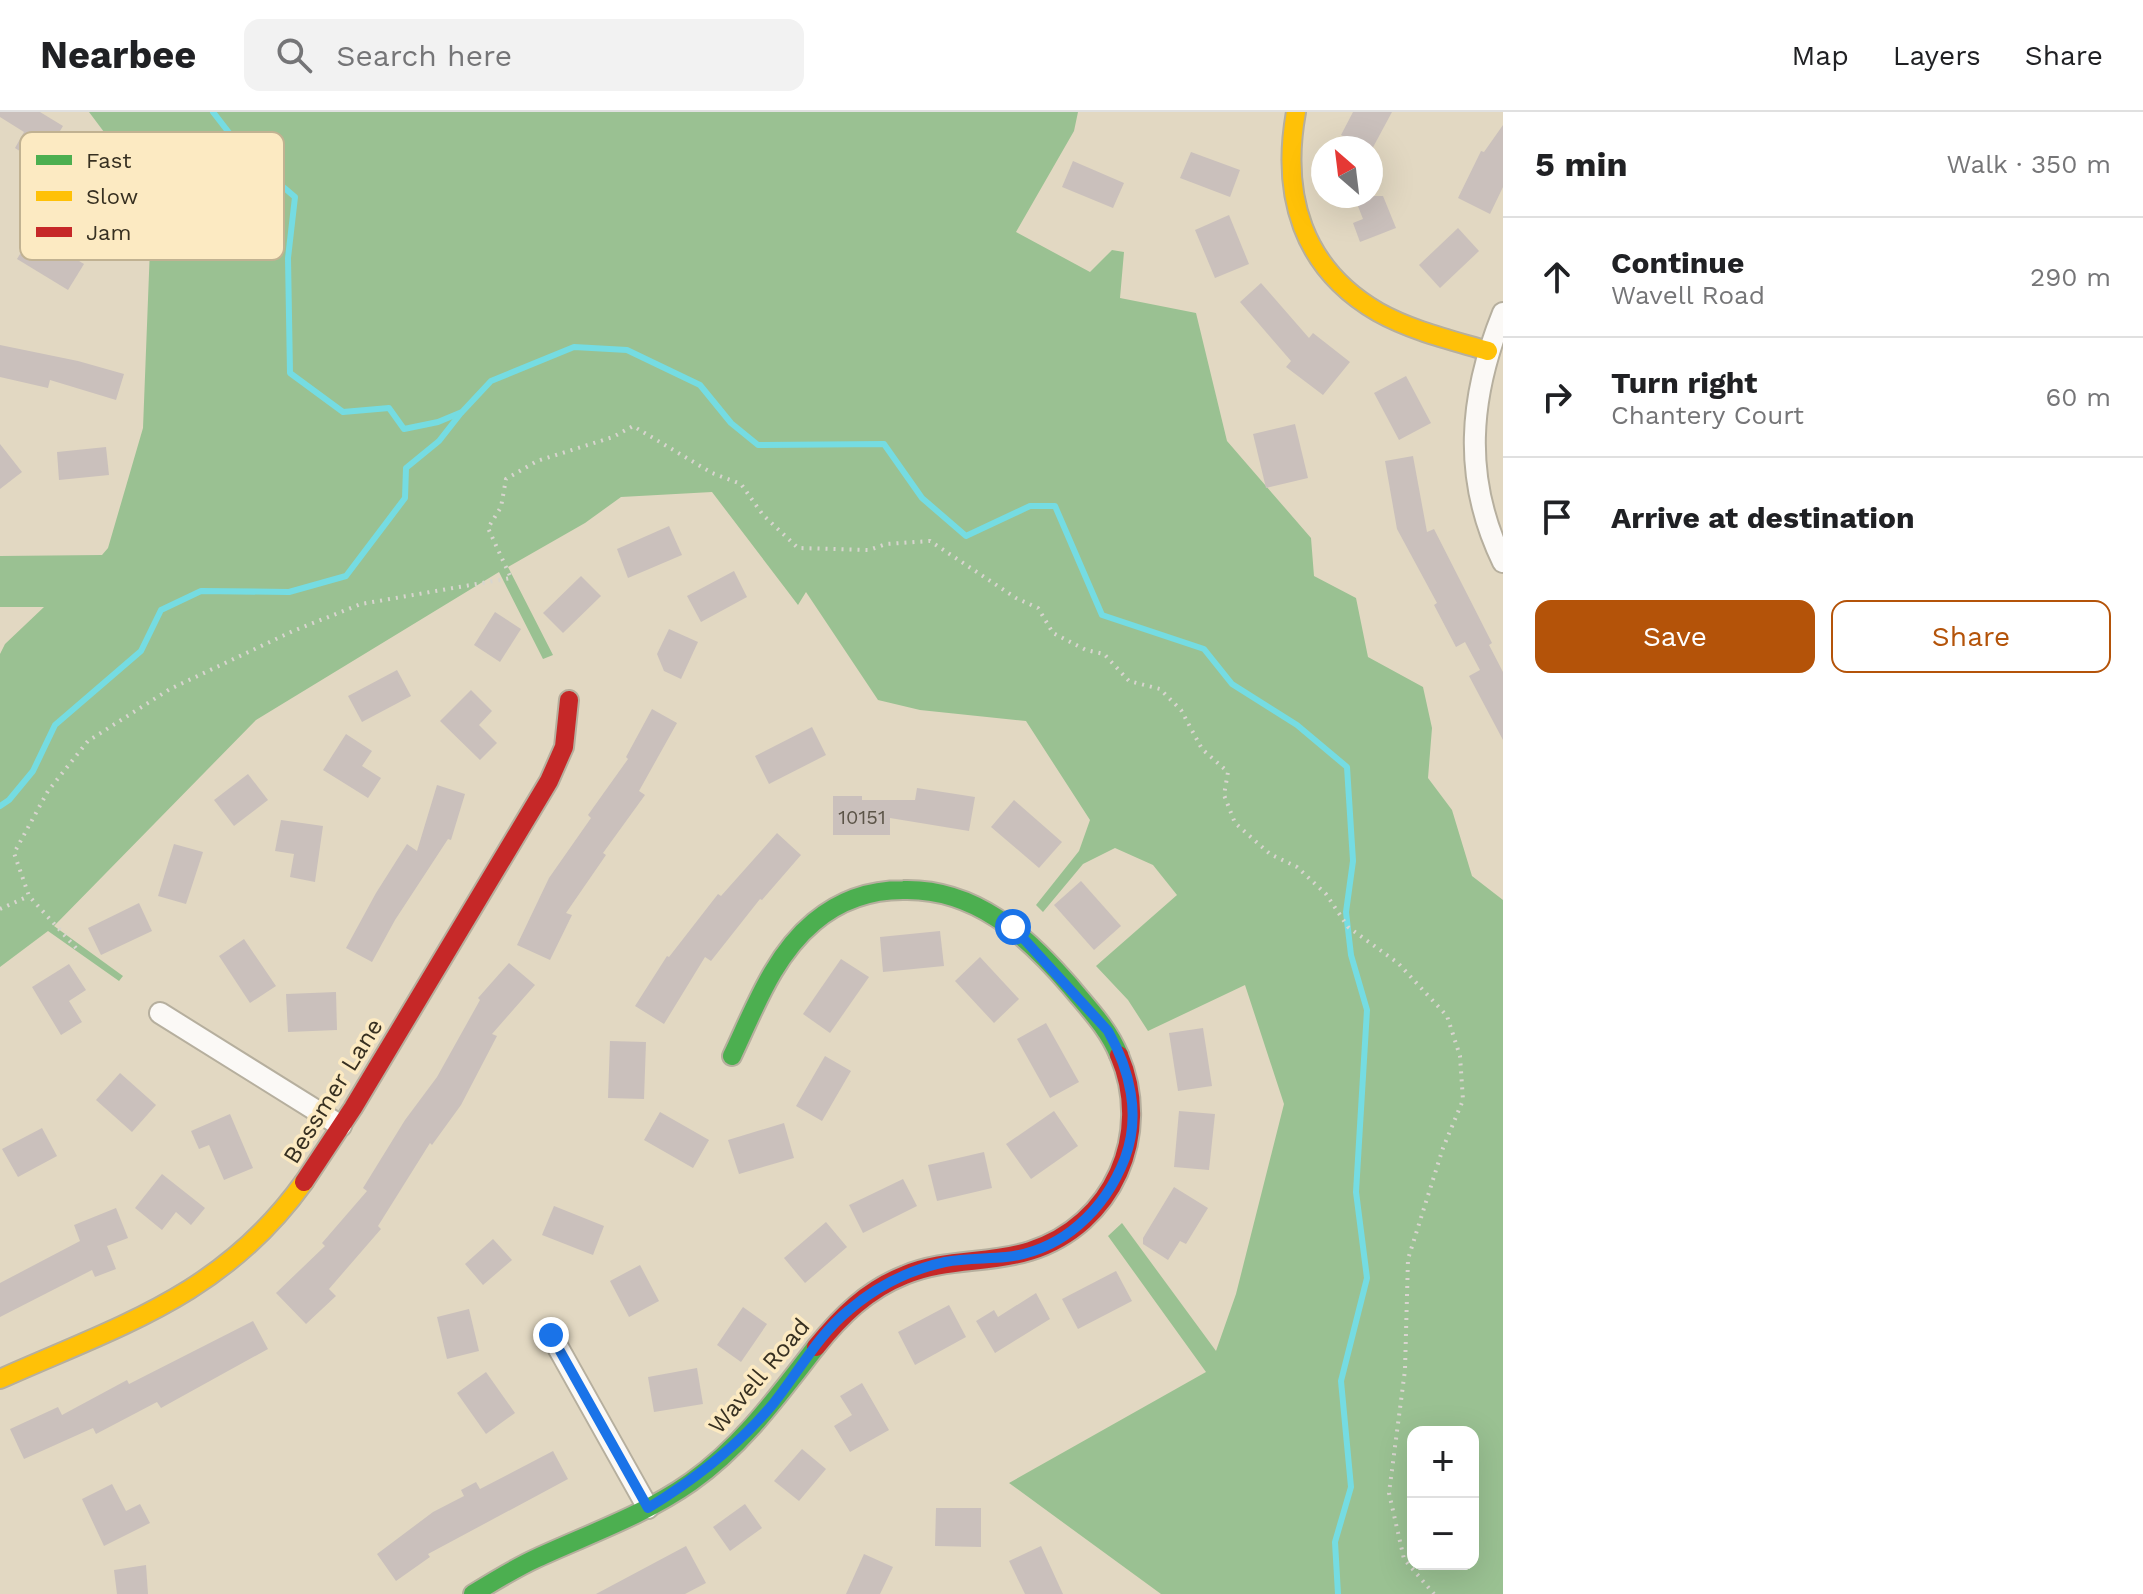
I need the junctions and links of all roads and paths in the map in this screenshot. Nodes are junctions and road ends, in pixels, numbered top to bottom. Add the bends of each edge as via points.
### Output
1 (1296, 112) edge
2 (1503, 313) edge
3 (1488, 351) junction
4 (1503, 562) edge
5 (569, 700) dead end
6 (29, 896) junction
7 (0, 909) edge
8 (76, 948) dead end
9 (160, 1013) dead end
10 (732, 1056) dead end
11 (341, 1126) junction
12 (551, 1335) dead end
13 (0, 1379) edge
14 (648, 1508) junction
15 (473, 1594) edge
16 (1434, 1594) edge

1 - 3 street via 1289,183 1302,230 1329,274 1377,312
2 - 3 street
3 - 4 street via 1474,421 1476,475
5 - 11 street, Bessmer Lane via 564,747 549,781
6 - 7 path
6 - 8 path
6 - 16 path via 14,853 48,791 88,741 170,689 361,604 511,578 488,528 501,507 506,479 537,461 633,426 712,473 741,484 763,515 798,548 869,550 930,541 1038,608 1053,633 1104,654 1129,681 1160,689 1181,710 1202,749 1228,772 1224,795 1235,823 1270,854 1297,867 1326,894 1348,927 1398,963 1447,1016 1460,1056 1463,1100 1408,1259 1405,1370 1389,1493 1404,1559
9 - 11 street
10 - 14 street, Wavell Road via 781,960 816,920 873,892 941,891 976,903 1013,927 1108,1031 1132,1093 1133,1123 1118,1176 1105,1199 1076,1228 1030,1252 946,1262 913,1271 870,1293 828,1330 734,1446
11 - 13 street, Bessmer Lane via 289,1204 219,1272 162,1306
12 - 14 street
14 - 15 street, Wavell Road via 546,1553

